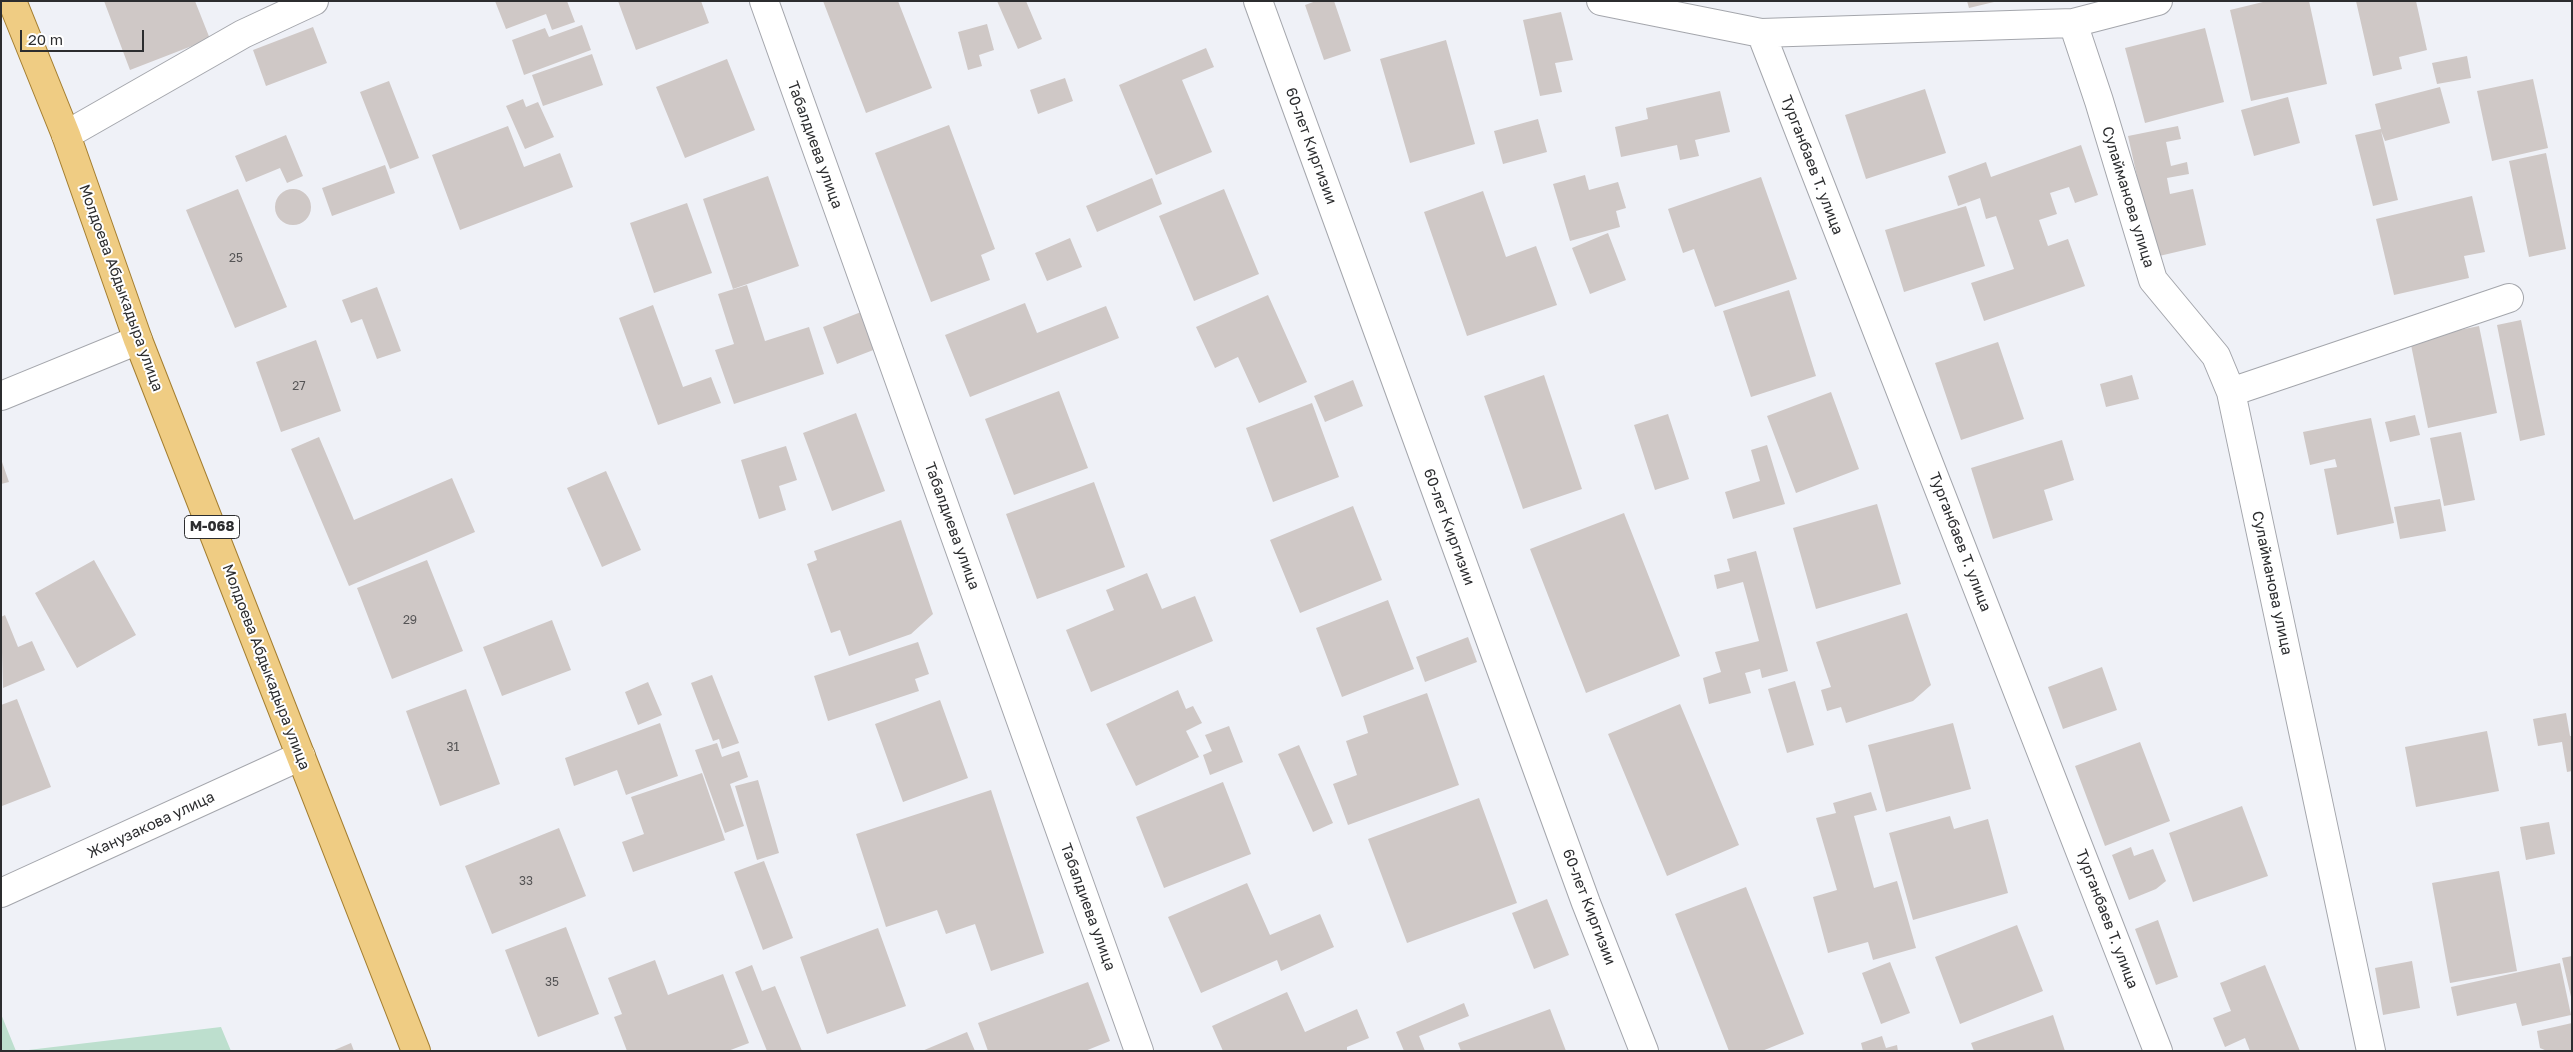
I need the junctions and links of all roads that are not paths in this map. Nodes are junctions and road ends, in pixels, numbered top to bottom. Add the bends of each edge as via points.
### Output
1 (12, 1) edge
2 (314, 1) edge
3 (764, 1) edge
4 (1258, 1) edge
5 (1601, 1) edge
6 (2158, 1) edge
7 (2073, 23) junction
8 (1761, 33) junction
9 (66, 135) junction
10 (2509, 298) dead end
11 (138, 340) junction
12 (2231, 392) junction
13 (1, 396) edge
14 (301, 756) junction
15 (1, 894) edge
16 (416, 1051) edge
17 (1139, 1051) edge
18 (1644, 1051) edge
19 (2158, 1051) edge
20 (2371, 1051) edge

1 - 9 main road, Молдоева Абдыкадыра улица / М-068
2 - 9 street via 243,34
3 - 17 street, Табалдиева улица
4 - 18 street, 60-лет Киргизии via 1586,903
5 - 8 street
6 - 7 street
7 - 8 street
7 - 12 street, Сулайманова улица via 2153,280 2216,356
8 - 19 street, Турганбаев Т. улица
9 - 11 main road, Молдоева Абдыкадыра улица / М-068
10 - 12 street
11 - 13 street
11 - 14 main road, Молдоева Абдыкадыра улица / М-068
12 - 20 street, Сулайманова улица
14 - 15 street, Жанузакова улица
14 - 16 main road, Молдоева Абдыкадыра улица / М-068

